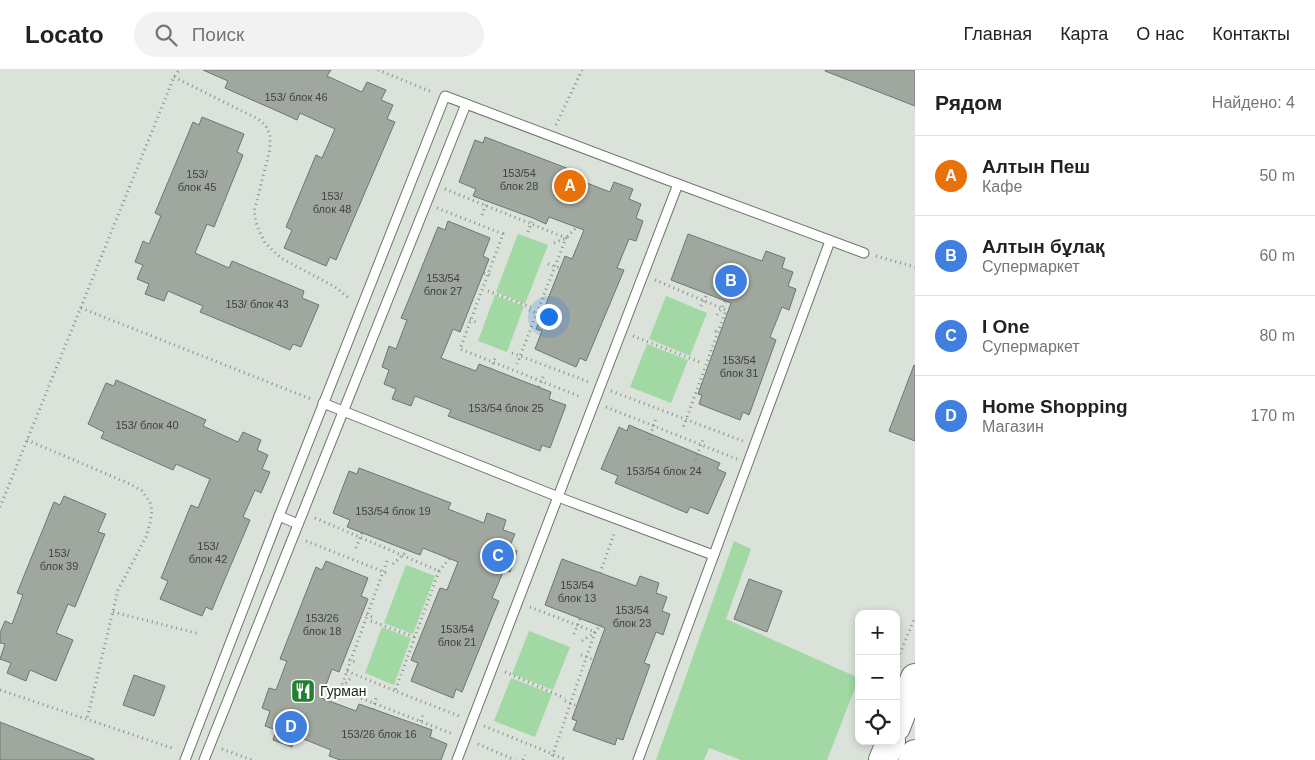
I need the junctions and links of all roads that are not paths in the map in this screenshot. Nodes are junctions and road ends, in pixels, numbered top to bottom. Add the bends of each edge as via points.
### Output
1 (466, 104) junction
2 (678, 184) junction
3 (830, 241) junction
4 (864, 253) road end
5 (323, 403) junction
6 (342, 411) junction
7 (558, 497) junction
8 (279, 516) junction
9 (298, 524) junction
10 (713, 555) junction
11 (915, 678) edge
12 (900, 717) edge
13 (889, 745) edge
14 (915, 754) edge
15 (186, 757) edge
16 (204, 760) edge
17 (457, 760) edge
18 (638, 760) edge
19 (883, 760) edge
20 (912, 760) edge

1 - 2 lane
1 - 5 lane via 444,96
1 - 6 lane
2 - 3 lane
2 - 7 lane
3 - 4 lane
3 - 10 lane
5 - 6 lane
5 - 8 lane
6 - 7 lane
6 - 9 lane
7 - 10 lane
7 - 17 lane
8 - 9 lane
8 - 15 lane
9 - 16 lane
10 - 18 lane
11 - 12 main road
13 - 19 main road
14 - 20 main road
15 - 16 lane

